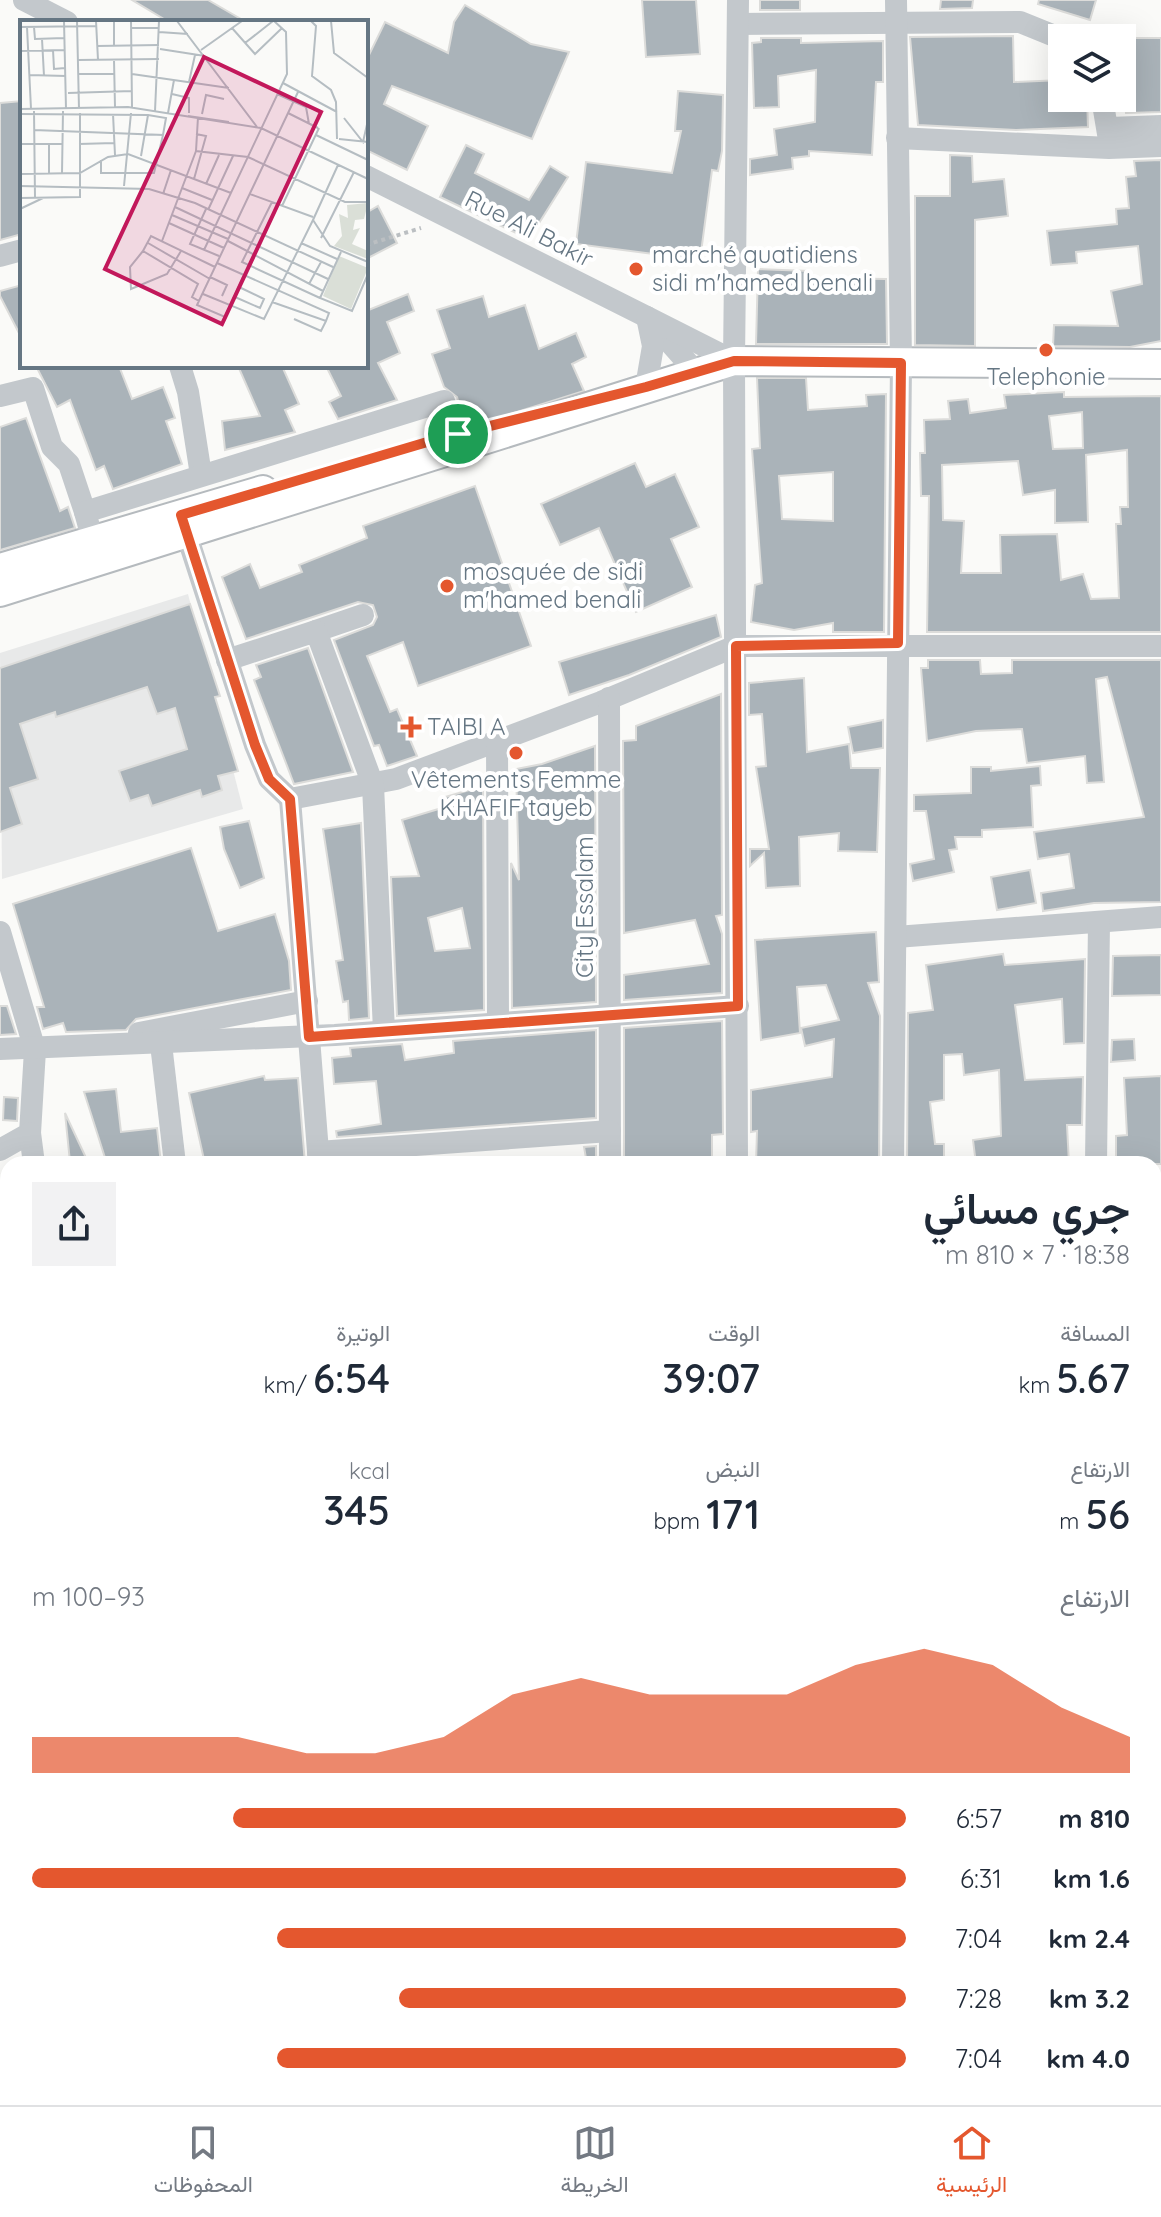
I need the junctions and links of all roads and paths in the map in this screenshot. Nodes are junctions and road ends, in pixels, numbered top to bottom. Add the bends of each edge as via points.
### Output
1 (24, 0) edge
2 (738, 0) edge
3 (896, 0) edge
4 (63, 20) edge
5 (894, 23) junction
6 (738, 24) junction
7 (1048, 33) edge
8 (1105, 112) edge
9 (1161, 126) edge
10 (897, 138) junction
11 (1110, 138) junction
12 (1161, 146) edge
13 (368, 177) edge
14 (451, 219) junction
15 (368, 244) edge
16 (20, 251) edge
17 (0, 256) edge
18 (647, 317) junction
19 (734, 361) junction
20 (901, 363) junction
21 (1161, 364) edge
22 (181, 368) edge
23 (695, 371) junction
24 (646, 387) junction
25 (0, 396) edge
26 (450, 424) junction
27 (201, 475) junction
28 (184, 524) junction
29 (89, 525) junction
30 (0, 568) edge
31 (0, 592) edge
32 (363, 615) dead end
33 (316, 631) junction
34 (898, 643) junction
35 (736, 646) junction
36 (1161, 646) edge
37 (227, 660) junction
38 (609, 698) junction
39 (497, 741) junction
40 (373, 785) junction
41 (290, 799) junction
42 (1161, 917) edge
43 (1099, 922) junction
44 (0, 932) edge
45 (896, 937) junction
46 (307, 1001) junction
47 (738, 1006) junction
48 (611, 1015) junction
49 (498, 1023) junction
50 (384, 1031) junction
51 (309, 1037) junction
52 (161, 1044) junction
53 (0, 1049) edge
54 (60, 1049) junction
55 (35, 1050) junction
56 (610, 1131) junction
57 (30, 1133) junction
58 (0, 1150) edge
59 (33, 1156) edge
60 (174, 1156) edge
61 (319, 1156) edge
62 (341, 1156) edge
63 (610, 1156) edge
64 (737, 1156) edge
65 (893, 1156) edge
66 (1096, 1156) edge

1 - 4 street
2 - 6 street
3 - 5 street
5 - 6 street
5 - 7 street via 1020,22
5 - 10 street
6 - 19 street
8 - 11 street
9 - 11 street
10 - 11 street
10 - 20 street
11 - 12 street
13 - 14 street, Rue Ali Bakir
14 - 15 path
14 - 18 street, Rue Ali Bakir
16 - 17 street
18 - 19 street
18 - 23 street, Rue Ali Bakir
18 - 24 street via 653,346
19 - 20 main road
19 - 23 main road
19 - 35 street
20 - 21 main road
20 - 34 street
22 - 27 street
23 - 24 main road
24 - 26 main road
24 - 28 main road
25 - 29 street via 33,388 52,447 69,464
26 - 27 street via 444,401
26 - 28 main road
26 - 29 street
27 - 29 street
28 - 29 main road
28 - 31 main road
28 - 37 street
29 - 30 main road
32 - 33 street
33 - 37 street
33 - 40 street
34 - 35 street
34 - 36 street
34 - 45 street
35 - 38 street
35 - 47 street
37 - 41 street via 269,779
38 - 39 street
38 - 48 street, City Essalam
39 - 40 street
39 - 49 street
40 - 41 street
40 - 50 street
41 - 46 street
42 - 43 street
43 - 45 street
43 - 66 street
44 - 55 street
45 - 65 street
46 - 51 street
46 - 54 street
47 - 48 street
47 - 64 street
48 - 49 street
48 - 56 street, City Essalam
49 - 50 street
50 - 51 street
51 - 52 street
51 - 61 street
52 - 54 street
52 - 60 street
53 - 55 street
54 - 55 street
55 - 57 street
56 - 62 street
56 - 63 street, City Essalam
57 - 58 street
57 - 59 street

